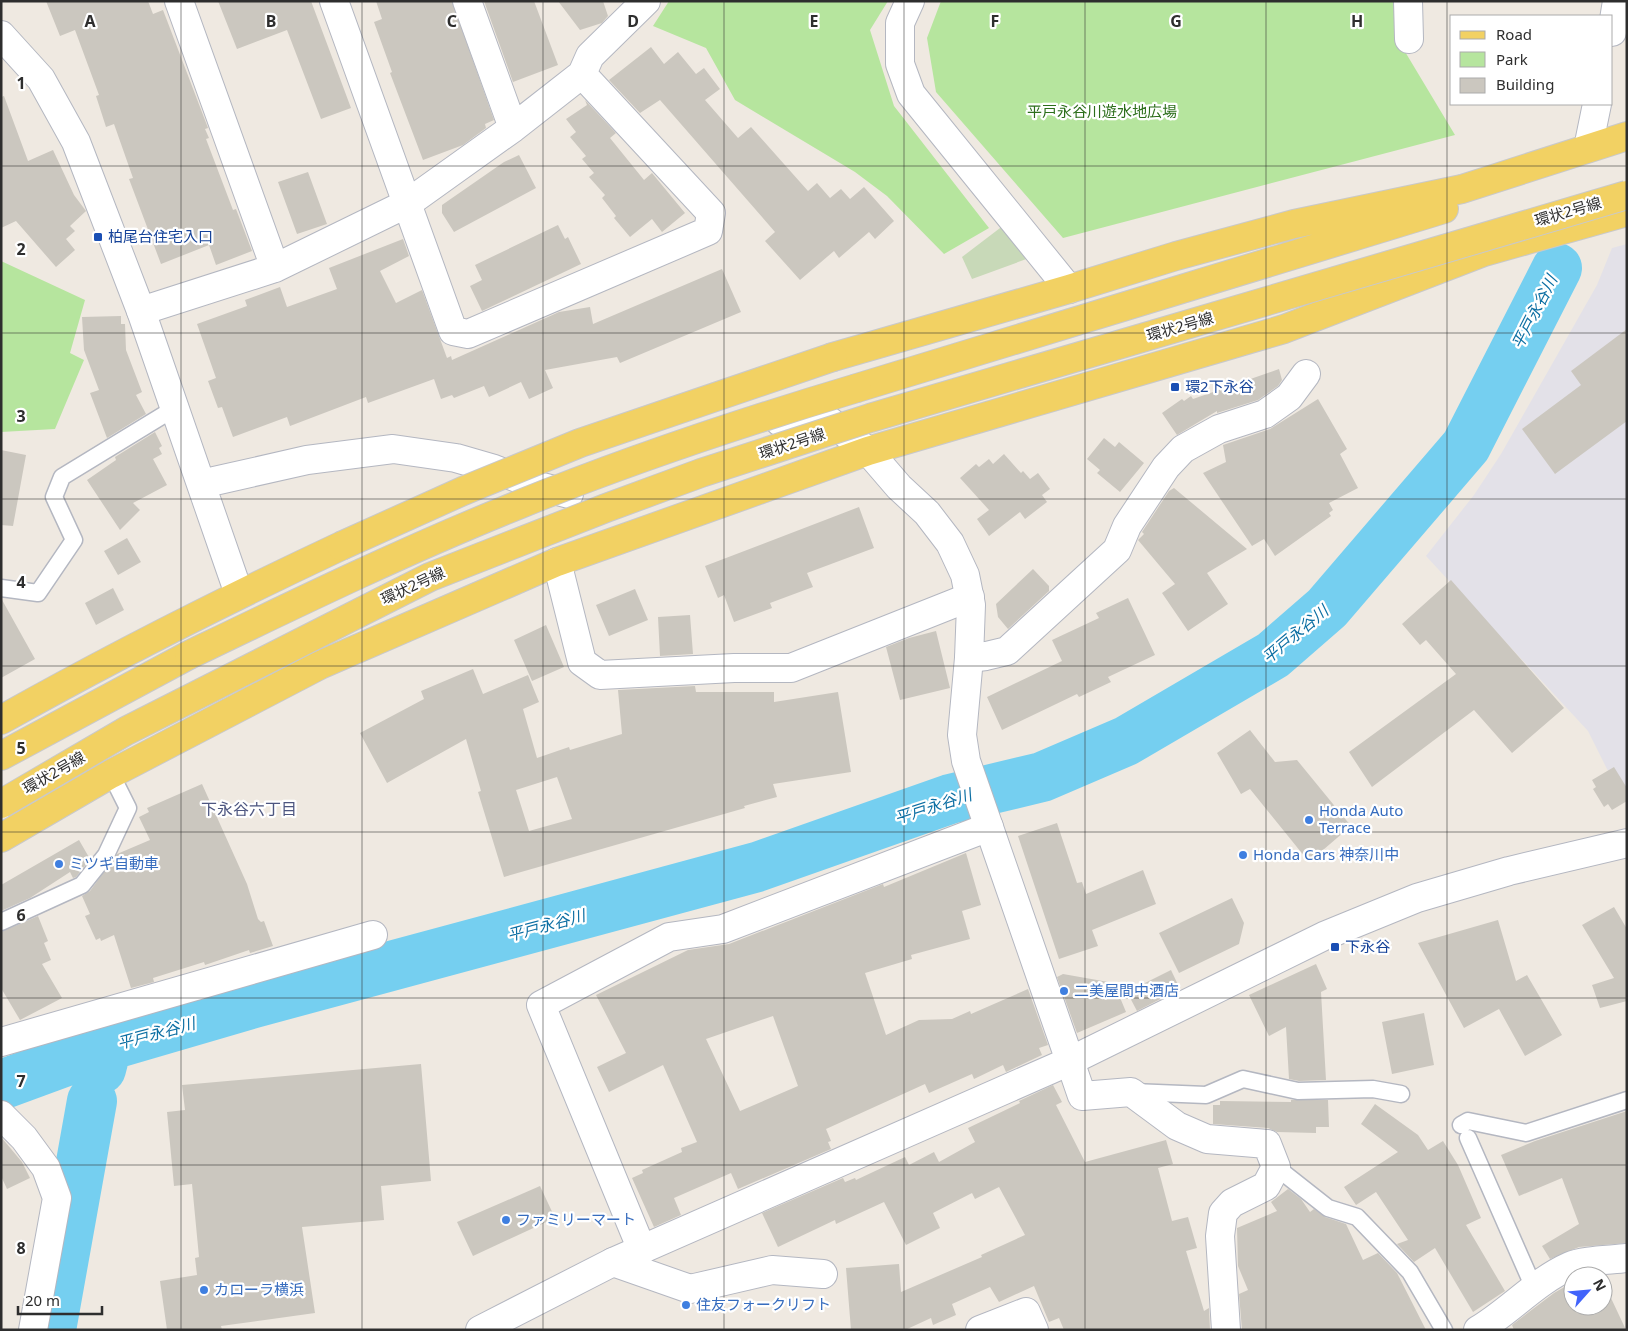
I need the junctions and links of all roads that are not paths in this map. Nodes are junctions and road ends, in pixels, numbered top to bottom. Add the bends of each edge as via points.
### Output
1 (179, 1) edge
2 (334, 1) edge
3 (467, 1) edge
4 (910, 1) edge
5 (1408, 1) edge
6 (1617, 1) edge
7 (636, 5) edge
8 (1613, 26) edge
9 (1, 35) edge
10 (1409, 39) dead end
11 (582, 74) junction
12 (1597, 105) edge
13 (513, 128) junction
14 (1627, 136) edge
15 (1588, 148) junction
16 (1627, 154) edge
17 (1627, 195) edge
18 (408, 204) junction
19 (1627, 212) edge
20 (275, 268) junction
21 (1069, 290) junction
22 (141, 311) junction
23 (1306, 374) dead end
24 (174, 408) junction
25 (868, 451) junction
26 (201, 484) junction
27 (557, 562) junction
28 (1, 588) edge
29 (239, 594) junction
30 (970, 598) junction
31 (969, 658) junction
32 (1, 720) edge
33 (1, 756) edge
34 (111, 774) junction
35 (1, 804) edge
36 (987, 820) junction
37 (1, 838) edge
38 (1627, 843) edge
39 (1, 922) edge
40 (373, 935) dead end
41 (1, 1042) edge
42 (1070, 1061) junction
43 (1131, 1092) junction
44 (1401, 1094) dead end
45 (1627, 1100) edge
46 (4, 1120) edge
47 (1276, 1167) junction
48 (642, 1250) junction
49 (1627, 1258) edge
50 (613, 1262) junction
51 (823, 1274) dead end
52 (1534, 1288) junction
53 (33, 1330) edge
54 (480, 1330) edge
55 (980, 1330) edge
56 (1034, 1330) edge
57 (1226, 1330) edge
58 (1444, 1330) edge
59 (1478, 1330) edge

1 - 20 street
2 - 18 street
3 - 13 street
4 - 21 street via 900,23 900,64 911,94
5 - 10 street
6 - 8 street
7 - 11 street via 590,56
9 - 22 street via 41,79 76,142
11 - 13 street
11 - 18 street via 711,213 708,231 468,334 453,331
12 - 15 street
13 - 18 street
14 - 15 main road
15 - 21 main road via 1462,189 1294,224 1176,256
16 - 33 main road, bridge via 753,419 636,459 461,529 288,607 189,655
17 - 35 main road, 環状2号線, bridge via 870,418 606,508 430,577 182,701
18 - 20 street
19 - 25 main road via 1484,252 1284,329
20 - 22 street
21 - 29 main road, bridge via 833,357 580,444 463,491
22 - 24 street
23 - 31 street via 1289,397 1265,414 1219,429 1183,449 1166,467 1127,526 1117,550 1007,651
24 - 26 street
24 - 28 lane via 62,477 54,497 74,540 38,593
25 - 26 street via 823,416 803,414 592,491 565,494 456,458 393,449 307,460
25 - 27 main road
25 - 30 street via 899,488 927,513 950,543 965,575
26 - 29 street
27 - 30 street via 582,662 600,675 791,668
27 - 34 main road via 320,665
29 - 32 main road
30 - 31 street
31 - 36 street via 962,735 970,773
34 - 37 main road
34 - 39 lane via 128,808 106,855 82,885
36 - 42 street
36 - 48 street via 723,929 669,937 541,1005
38 - 42 street via 1509,871 1417,898 1324,936
40 - 41 street
42 - 43 street via 1082,1096
42 - 48 street
43 - 44 lane via 1206,1095 1243,1079 1298,1091 1373,1089
43 - 47 street via 1177,1126 1207,1139 1267,1144
45 - 52 lane via 1526,1133 1468,1121 1464,1132
46 - 53 street via 24,1138 46,1168 57,1198
47 - 57 street via 1266,1186 1232,1203 1223,1213 1220,1236
47 - 58 lane via 1328,1208 1357,1217 1410,1272
48 - 50 street
49 - 52 street via 1571,1265
50 - 51 street via 690,1290 772,1270
50 - 54 street
52 - 59 street
55 - 56 street via 1026,1312

